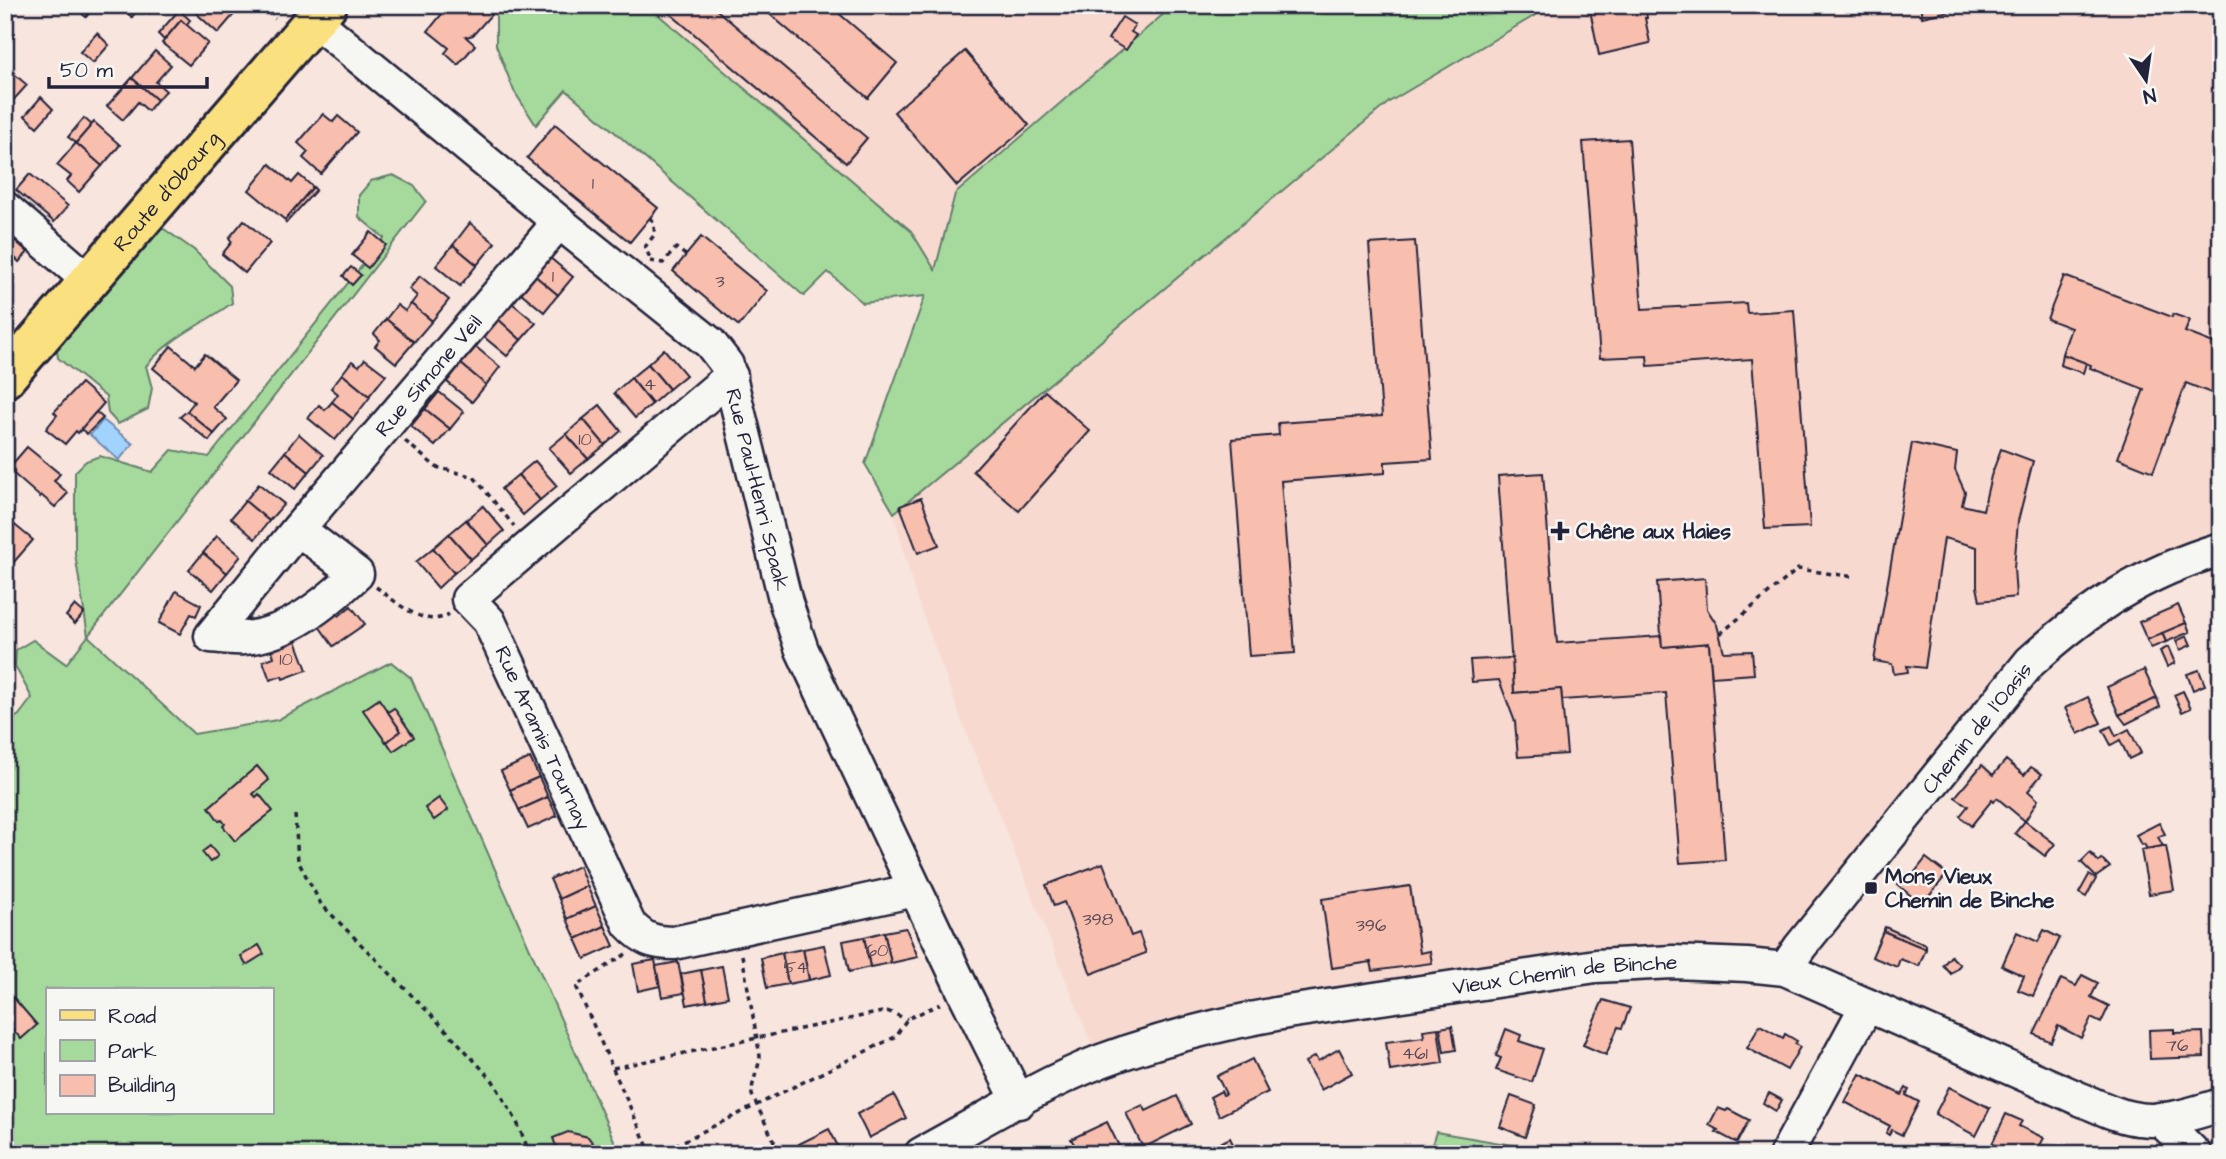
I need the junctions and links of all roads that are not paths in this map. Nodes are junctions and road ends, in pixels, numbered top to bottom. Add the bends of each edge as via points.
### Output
1 (320, 12) edge
2 (5, 208) edge
3 (559, 222) junction
4 (89, 281) junction
5 (731, 376) junction
6 (5, 378) edge
7 (298, 529) junction
8 (2221, 549) edge
9 (915, 890) junction
10 (1785, 970) junction
11 (1867, 1005) junction
12 (1019, 1102) junction
13 (2219, 1112) edge
14 (2177, 1142) edge
15 (921, 1154) edge
16 (1786, 1154) edge

1 - 3 street, Rue Paul-Henri Spaak
1 - 4 main road, Route d'Obourg
2 - 4 street
3 - 5 street, Rue Paul-Henri Spaak via 642,271 710,343
3 - 7 street, Rue Simone Veil
4 - 6 main road, Route d'Obourg
5 - 9 street, Rue Paul-Henri Spaak via 786,603 802,650
5 - 9 street, Rue Aramis Tournay via 468,600 489,621 629,924 648,940 674,943
7 - 7 street, Rue Simone Veil via 211,636 244,638 274,631 331,599 357,574
8 - 10 street, Chemin de l'Oasis via 2151,575 2116,594 2072,624 2030,662
9 - 12 street, Rue Paul-Henri Spaak
10 - 11 street, Vieux Chemin de Binche
10 - 12 street, Vieux Chemin de Binche via 1673,962 1596,966 1287,1012 1160,1040 1099,1062
11 - 14 street, Vieux Chemin de Binche via 2116,1114 2137,1119
11 - 16 street
12 - 15 street, Vieux Chemin de Binche
13 - 14 street, Vieux Chemin de Binche via 2188,1115

